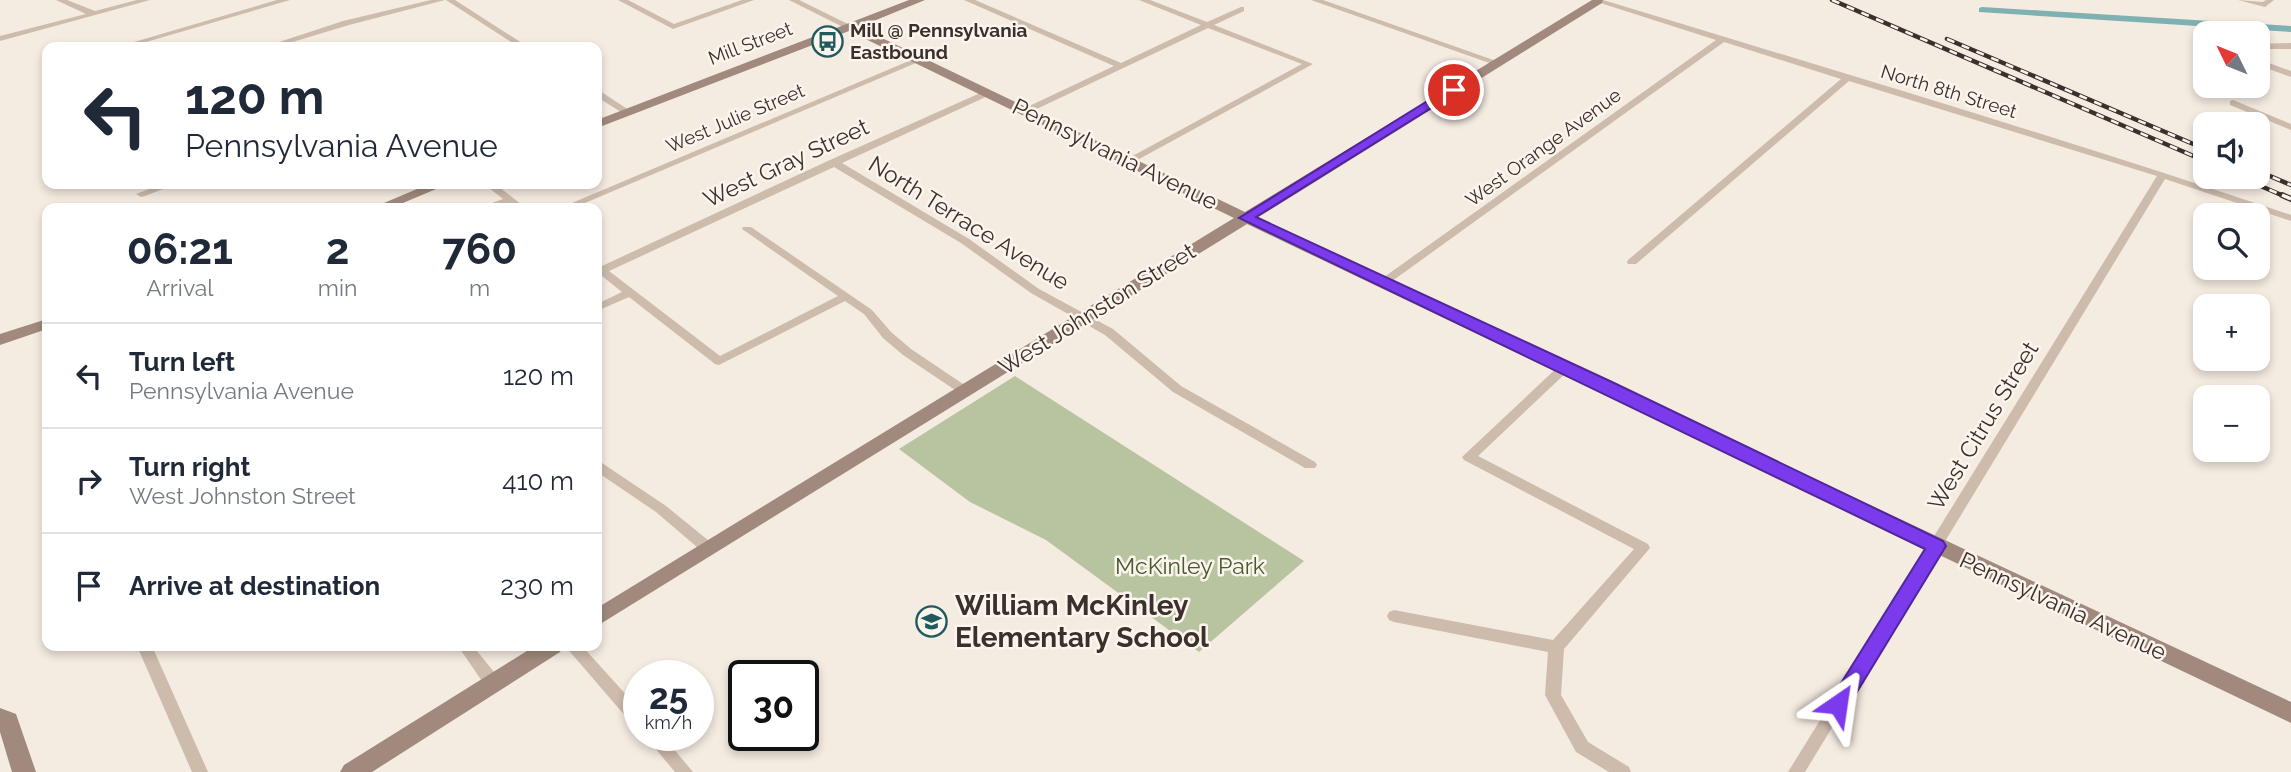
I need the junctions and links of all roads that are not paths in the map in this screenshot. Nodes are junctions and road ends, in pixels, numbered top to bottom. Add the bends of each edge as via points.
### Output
1 (60, 0) edge
2 (146, 0) edge
3 (286, 0) edge
4 (441, 0) edge
5 (450, 0) edge
6 (622, 0) edge
7 (750, 0) edge
8 (793, 0) edge
9 (919, 0) edge
10 (968, 0) edge
11 (1143, 0) edge
12 (1315, 0) edge
13 (1596, 0) edge
14 (2242, 0) edge
15 (2268, 3) edge
16 (1241, 9) dead end
17 (94, 14) junction
18 (1207, 25) junction
19 (850, 27) junction
20 (0, 39) edge
21 (1723, 39) junction
22 (139, 42) edge
23 (284, 42) edge
24 (516, 42) edge
25 (2291, 46) edge
26 (2270, 47) edge
27 (919, 60) junction
28 (1498, 63) junction
29 (1122, 66) junction
30 (2270, 66) edge
31 (2291, 74) edge
32 (1847, 78) junction
33 (987, 93) junction
34 (602, 96) edge
35 (2233, 103) dead end
36 (1026, 111) junction
37 (627, 112) junction
38 (602, 122) edge
39 (2291, 127) edge
40 (1130, 161) junction
41 (833, 162) junction
42 (2162, 175) junction
43 (156, 189) edge
44 (428, 189) edge
45 (496, 189) edge
46 (141, 194) dead end
47 (510, 200) junction
48 (392, 203) edge
49 (502, 203) edge
50 (514, 203) edge
51 (577, 203) edge
52 (1246, 218) junction
53 (2291, 218) edge
54 (747, 229) dead end
55 (1632, 262) dead end
56 (602, 267) edge
57 (602, 270) edge
58 (1384, 282) junction
59 (631, 292) junction
60 (846, 296) junction
61 (602, 306) edge
62 (1083, 318) junction
63 (42, 326) edge
64 (0, 340) edge
65 (1565, 367) junction
66 (965, 391) junction
67 (1310, 466) dead end
68 (602, 469) edge
69 (1937, 546) junction
70 (709, 549) junction
71 (602, 615) edge
72 (1394, 616) dead end
73 (1556, 647) junction
74 (147, 651) edge
75 (469, 651) edge
76 (544, 651) edge
77 (577, 651) edge
78 (492, 682) junction
79 (623, 702) edge
80 (2291, 713) edge
81 (0, 718) edge
82 (666, 751) edge
83 (24, 772) edge
84 (200, 772) edge
85 (352, 772) edge
86 (685, 772) edge
87 (1623, 772) edge
88 (1796, 772) edge

1 - 17 street
2 - 17 street
3 - 22 street
4 - 23 street
5 - 24 street
6 - 7 street via 673,27
8 - 19 street
9 - 19 street, Mill Street
10 - 29 street
11 - 18 street
12 - 28 street
13 - 21 street, North 8th Street
13 - 28 street, West Johnston Street
14 - 15 street
16 - 18 street
17 - 20 street
18 - 29 street
18 - 40 street via 1309,64
19 - 27 street, Pennsylvania Avenue
19 - 37 street, Mill Street
21 - 32 street, North 8th Street
21 - 58 street, West Orange Avenue
25 - 26 street
27 - 33 street, Pennsylvania Avenue
27 - 51 street, West Julie Street
28 - 52 street, West Johnston Street
29 - 36 street
30 - 31 street
32 - 42 street, North 8th Street
32 - 55 street
33 - 36 street, Pennsylvania Avenue
33 - 41 street, West Gray Street
34 - 37 street
35 - 39 street
36 - 40 street, Pennsylvania Avenue
37 - 38 street, Mill Street
40 - 52 street, Pennsylvania Avenue
41 - 56 street, West Gray Street
41 - 62 street, North Terrace Avenue
42 - 53 street, North 8th Street
42 - 69 street, West Citrus Street
43 - 46 street
44 - 48 street
45 - 47 street
47 - 49 street
47 - 50 street
52 - 58 street, Pennsylvania Avenue
52 - 62 street, West Johnston Street
54 - 60 street
57 - 59 street
58 - 65 street, Pennsylvania Avenue
59 - 60 street via 719,361
59 - 61 street
60 - 66 street via 869,312 907,352
62 - 66 street, West Johnston Street
62 - 67 street, North Terrace Avenue via 1125,343 1141,362 1177,389
63 - 64 street
65 - 69 street, Pennsylvania Avenue
65 - 73 street via 1469,457 1643,548
66 - 70 street, West Johnston Street
68 - 70 street
69 - 80 street, Pennsylvania Avenue
69 - 88 street, West Citrus Street
70 - 71 street, West Johnston Street
72 - 73 street
73 - 87 street via 1553,695 1582,747
74 - 84 street
75 - 78 street
76 - 78 street
77 - 79 street
78 - 85 street
81 - 83 street via 8,721
82 - 86 street

